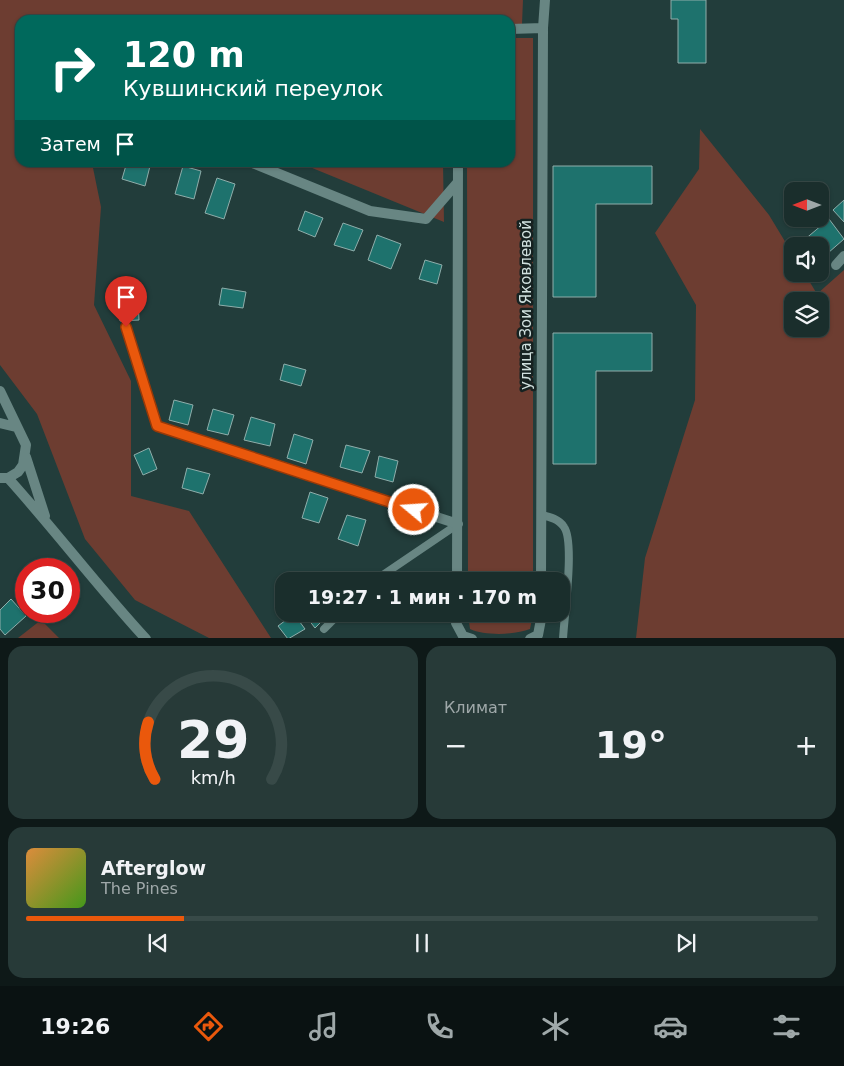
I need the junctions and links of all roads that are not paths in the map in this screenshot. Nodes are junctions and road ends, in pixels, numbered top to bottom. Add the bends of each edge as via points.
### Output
1 (545, 0) edge
2 (543, 28) junction
3 (515, 29) edge
4 (262, 167) edge
5 (458, 167) edge
6 (458, 182) junction
7 (844, 256) edge
8 (836, 264) dead end
9 (126, 327) dead end
10 (0, 391) edge
11 (0, 423) edge
12 (16, 427) junction
13 (26, 457) junction
14 (4, 478) edge
15 (541, 515) junction
16 (47, 522) junction
17 (458, 524) junction
18 (387, 572) edge
19 (457, 572) edge
20 (541, 572) edge
21 (331, 622) edge
22 (456, 622) edge
23 (540, 622) edge
24 (324, 629) dead end
25 (144, 638) edge
26 (472, 638) edge
27 (530, 638) edge
28 (563, 638) edge

1 - 2 street, улица Зои Яковлевой
2 - 3 street
2 - 15 street, улица Зои Яковлевой
4 - 6 street via 370,211 426,219
5 - 6 street
6 - 17 street
7 - 8 street
9 - 17 street via 157,426
10 - 12 street
11 - 12 street
12 - 13 street via 23,435
13 - 14 street via 18,472
13 - 16 street
14 - 16 street
15 - 20 street, улица Зои Яковлевой
15 - 28 lane via 557,519 566,528 569,552
16 - 25 street
17 - 18 lane
17 - 19 street
21 - 24 lane
22 - 26 street via 463,636
23 - 27 street via 538,635

